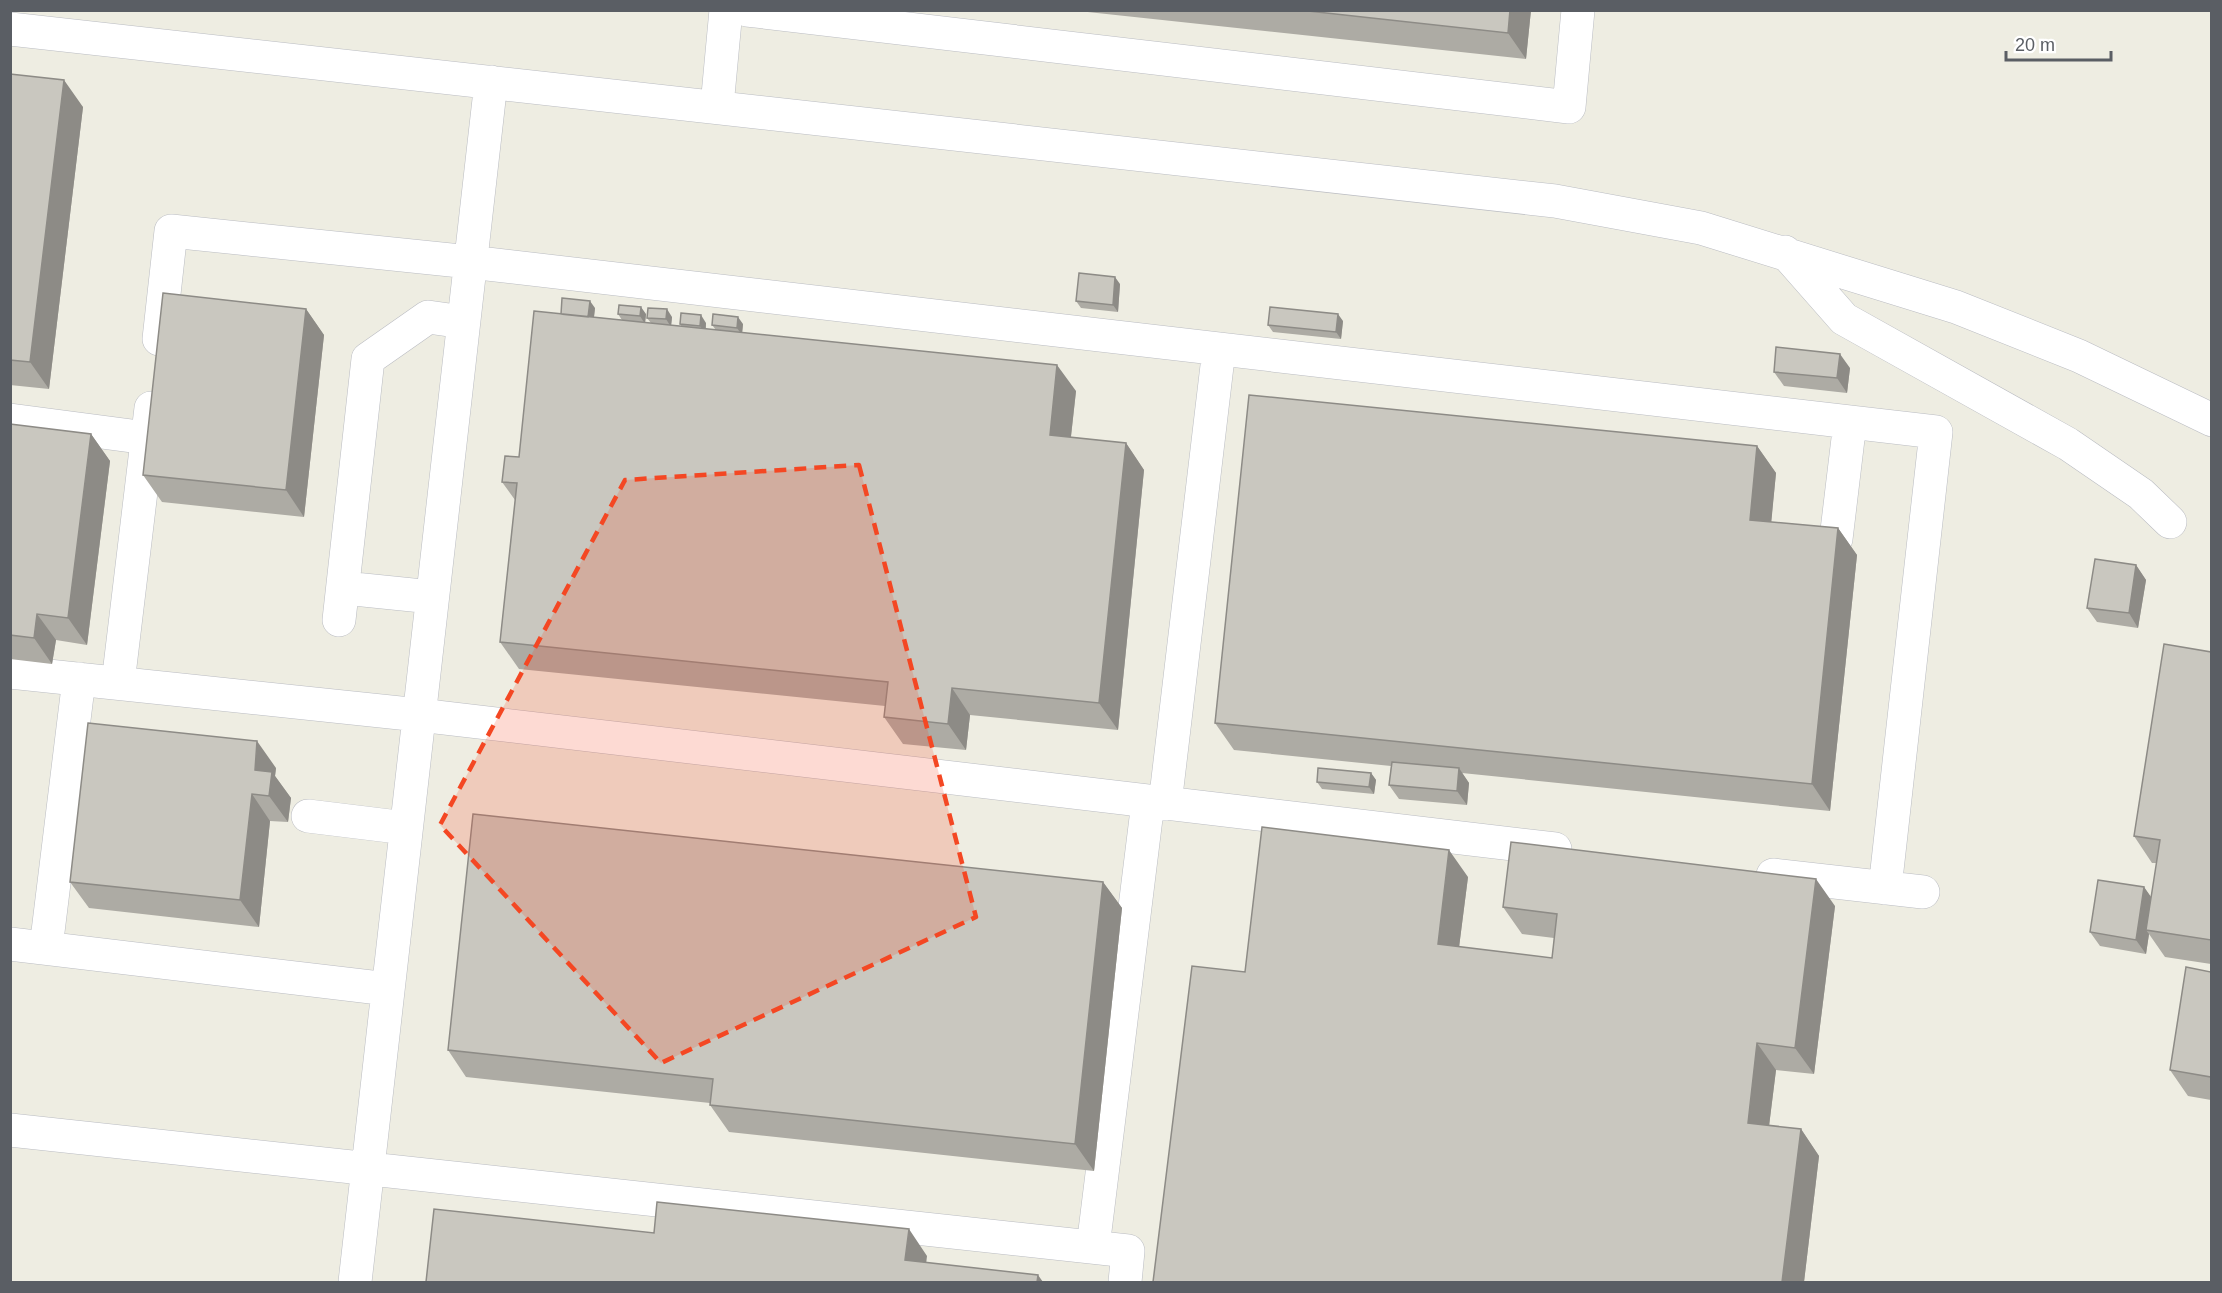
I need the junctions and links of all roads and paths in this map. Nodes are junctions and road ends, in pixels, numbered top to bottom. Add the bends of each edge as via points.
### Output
1 (726, 10) edge
2 (747, 10) edge
3 (1578, 10) edge
4 (10, 29) edge
5 (490, 82) junction
6 (717, 106) junction
7 (1785, 252) junction
8 (470, 262) junction
9 (463, 322) junction
10 (1219, 349) junction
11 (10, 420) edge
12 (2211, 420) edge
13 (1850, 422) junction
14 (147, 438) junction
15 (2170, 522) dead end
16 (1836, 539) edge
17 (344, 588) junction
18 (432, 597) junction
19 (339, 620) dead end
20 (10, 672) edge
21 (79, 679) junction
22 (118, 683) junction
23 (419, 715) junction
24 (1156, 803) junction
25 (308, 816) dead end
26 (406, 828) junction
27 (1590, 854) edge
28 (1744, 871) edge
29 (1885, 888) junction
30 (1923, 892) dead end
31 (10, 944) edge
32 (46, 948) junction
33 (388, 989) junction
34 (10, 1130) edge
35 (368, 1167) junction
36 (1093, 1247) junction
37 (355, 1282) edge
38 (1125, 1282) edge

1 - 6 street
2 - 3 street via 1569,107
4 - 5 street
5 - 6 street
5 - 8 street
6 - 7 street via 1555,201 1701,228
7 - 12 street via 1956,307 2079,356
7 - 15 street via 1844,319 2068,444 2141,494
8 - 9 street
8 - 10 street
8 - 14 street via 171,231
9 - 17 street via 428,317 368,359
9 - 18 street
10 - 13 street
10 - 24 street
11 - 14 street
13 - 16 street
13 - 29 street via 1936,432
14 - 22 street
17 - 18 street
17 - 19 street
18 - 23 street
20 - 21 street
21 - 22 street
21 - 32 street
22 - 23 street
23 - 24 street
23 - 26 street
24 - 27 street
24 - 36 street
25 - 26 street
26 - 33 street
28 - 29 street
29 - 30 street
31 - 32 street
32 - 33 street
33 - 35 street
34 - 35 street
35 - 36 street
35 - 37 street
36 - 38 street via 1128,1251

